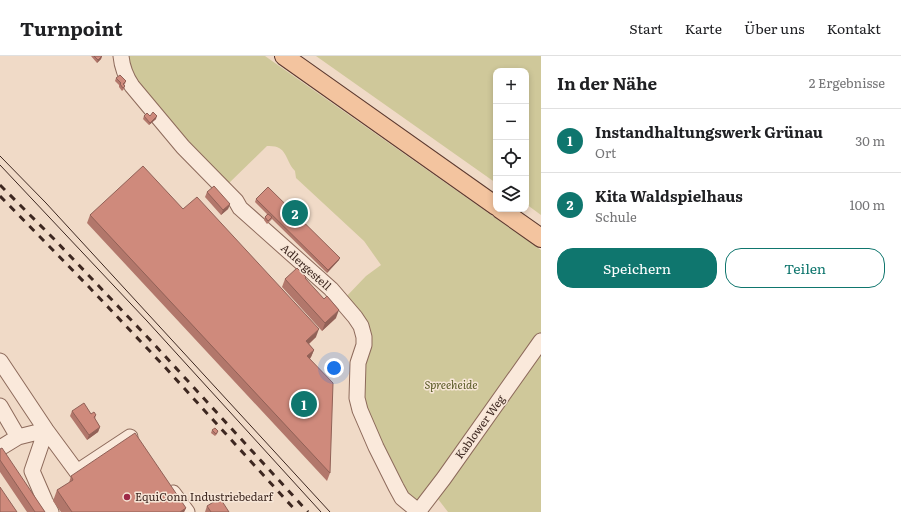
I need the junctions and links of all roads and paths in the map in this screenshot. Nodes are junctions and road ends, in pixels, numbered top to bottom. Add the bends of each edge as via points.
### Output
1 (121, 56) edge
2 (284, 56) edge
3 (493, 204) edge
4 (504, 212) edge
5 (541, 238) edge
6 (541, 341) edge
7 (0, 361) edge
8 (0, 406) edge
9 (46, 430) junction
10 (18, 437) junction
11 (0, 448) edge
12 (141, 449) edge
13 (164, 480) edge
14 (52, 512) edge
15 (187, 512) edge
16 (418, 512) edge

1 - 16 street, Adlergestell via 126,77 132,86 183,147 240,208 331,289 361,326 364,345 358,364 357,398 360,410 402,498
2 - 3 main road
4 - 5 main road
6 - 16 street, Kablower Weg
7 - 9 street
8 - 10 street
9 - 10 street
9 - 12 street via 77,472 131,436
9 - 14 street via 32,471
10 - 11 street
13 - 15 street

